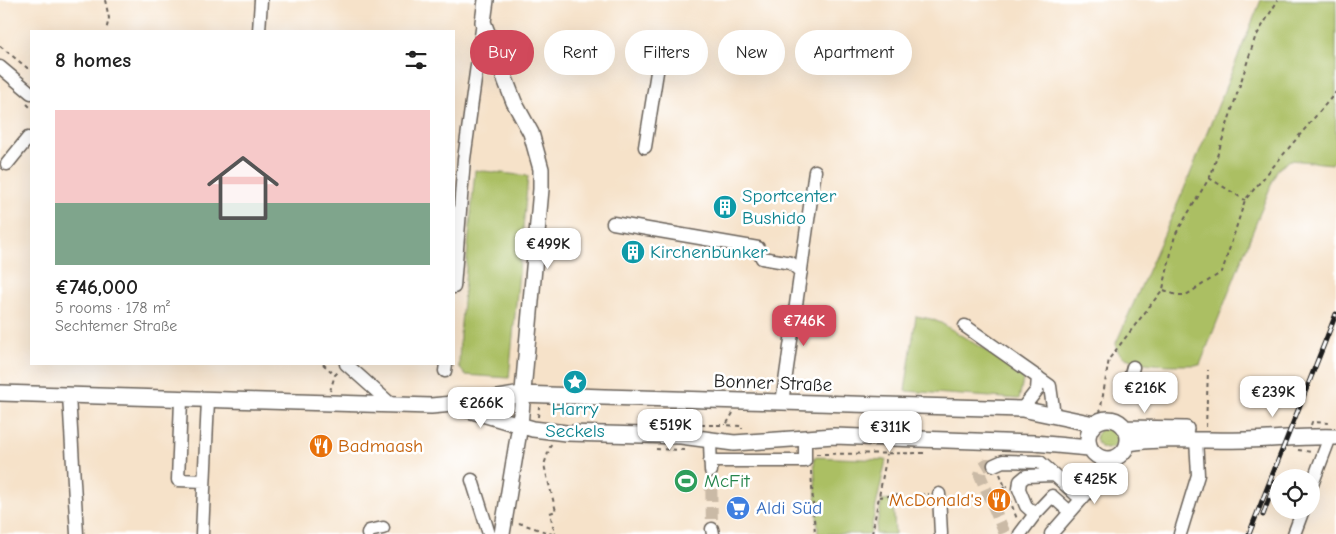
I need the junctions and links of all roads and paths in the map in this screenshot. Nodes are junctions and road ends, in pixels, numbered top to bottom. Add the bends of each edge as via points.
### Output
1 (105, 0) edge
2 (260, 0) edge
3 (485, 0) edge
4 (1278, 0) edge
5 (483, 22) junction
6 (106, 30) edge
7 (259, 30) edge
8 (0, 46) edge
9 (0, 67) edge
10 (30, 70) edge
11 (657, 75) edge
12 (30, 92) edge
13 (1336, 92) edge
14 (28, 138) dead end
15 (645, 147) dead end
16 (8, 164) dead end
17 (814, 171) dead end
18 (1209, 178) junction
19 (1245, 200) junction
20 (614, 222) dead end
21 (801, 272) junction
22 (455, 274) edge
23 (1163, 289) junction
24 (965, 326) dead end
25 (324, 365) edge
26 (347, 365) edge
27 (1133, 367) dead end
28 (1208, 370) dead end
29 (1038, 377) junction
30 (1126, 392) dead end
31 (0, 393) edge
32 (521, 394) junction
33 (69, 395) junction
34 (181, 400) junction
35 (208, 400) junction
36 (729, 402) junction
37 (782, 403) junction
38 (329, 404) junction
39 (450, 404) junction
40 (392, 405) junction
41 (1022, 409) junction
42 (1054, 416) junction
43 (520, 418) junction
44 (1096, 422) junction
45 (1312, 422) dead end
46 (697, 425) dead end
47 (726, 425) junction
48 (1125, 428) junction
49 (1333, 432) edge
50 (1201, 434) junction
51 (805, 438) junction
52 (710, 442) junction
53 (734, 443) junction
54 (1128, 443) junction
55 (551, 444) dead end
56 (1089, 448) junction
57 (1298, 451) dead end
58 (1314, 452) dead end
59 (887, 454) dead end
60 (1106, 460) junction
61 (994, 464) tunnel mouth
62 (811, 467) dead end
63 (1318, 469) edge
64 (1053, 475) junction
65 (472, 480) dead end
66 (204, 481) junction
67 (1004, 481) dead end
68 (939, 494) dead end
69 (899, 495) dead end
70 (879, 497) junction
71 (1081, 499) junction
72 (1070, 512) junction
73 (1036, 514) junction
74 (1300, 519) edge
75 (519, 523) dead end
76 (383, 528) dead end
77 (1021, 533) edge
78 (76, 534) edge
79 (202, 534) edge
80 (368, 534) edge
81 (489, 534) edge
82 (502, 534) edge
83 (554, 534) edge
84 (815, 534) edge
85 (872, 534) edge
86 (941, 534) edge
87 (1051, 534) edge
88 (1180, 534) edge
89 (1294, 534) edge

1 - 6 path via 109,18
2 - 7 street
3 - 5 main road
4 - 18 path via 1255,38
5 - 22 street via 464,159
5 - 32 main road via 514,102 531,133 541,169
8 - 10 path
9 - 12 street
11 - 15 street
13 - 19 path
14 - 16 street
17 - 21 street
18 - 19 path
18 - 23 path via 1175,235
19 - 23 path via 1222,272 1186,295 1176,295
20 - 21 street via 758,248 762,258 791,263
21 - 37 street
23 - 44 path via 1109,359
24 - 29 street
25 - 38 path via 335,375
26 - 40 street
27 - 30 street
28 - 50 path
29 - 41 street via 1037,390
29 - 42 street via 1050,386
31 - 33 main road, Bonner Straße
32 - 36 main road, Bonner Straße
32 - 39 main road, Bonner Straße
32 - 43 main road
33 - 34 main road, Bonner Straße
33 - 78 street
34 - 35 main road, Bonner Straße
34 - 66 street via 178,480
35 - 38 main road, Bonner Straße
35 - 66 street
36 - 37 main road, Bonner Straße
36 - 47 path via 728,407 735,408
37 - 41 main road, Bonner Straße
38 - 40 main road, Bonner Straße
39 - 40 main road, Bonner Straße
39 - 43 main road, Bonner Straße
41 - 42 main road, Bonner Straße
42 - 44 main road, Bonner Straße
43 - 52 main road, Bonner Straße via 566,433 681,436
43 - 82 main road
44 - 48 main road via 1112,419
44 - 56 main road via 1088,433
45 - 49 path
46 - 47 path
47 - 53 path via 742,426 742,437 734,438
48 - 50 main road
48 - 54 main road
49 - 50 main road via 1292,436 1250,430
49 - 63 street
50 - 54 main road
50 - 88 street via 1198,474
51 - 52 street via 805,461 711,466
51 - 53 main road, Bonner Straße
51 - 56 main road, Bonner Straße via 1013,442
52 - 53 main road, Bonner Straße
54 - 60 main road via 1121,455
55 - 83 path via 544,465 556,511 550,513
56 - 60 main road
57 - 58 path
59 - 70 path
60 - 71 street via 1100,477
61 - 64 street via 1003,460 1040,462
62 - 84 path
64 - 71 street
64 - 73 street via 1026,476 1020,481 1019,489 1026,506
65 - 81 street
66 - 79 street
67 - 77 path
68 - 86 street
69 - 70 path
70 - 85 path
71 - 72 street
72 - 73 street via 1052,496
72 - 87 street
73 - 77 street
74 - 89 street
75 - 83 path
76 - 80 street

